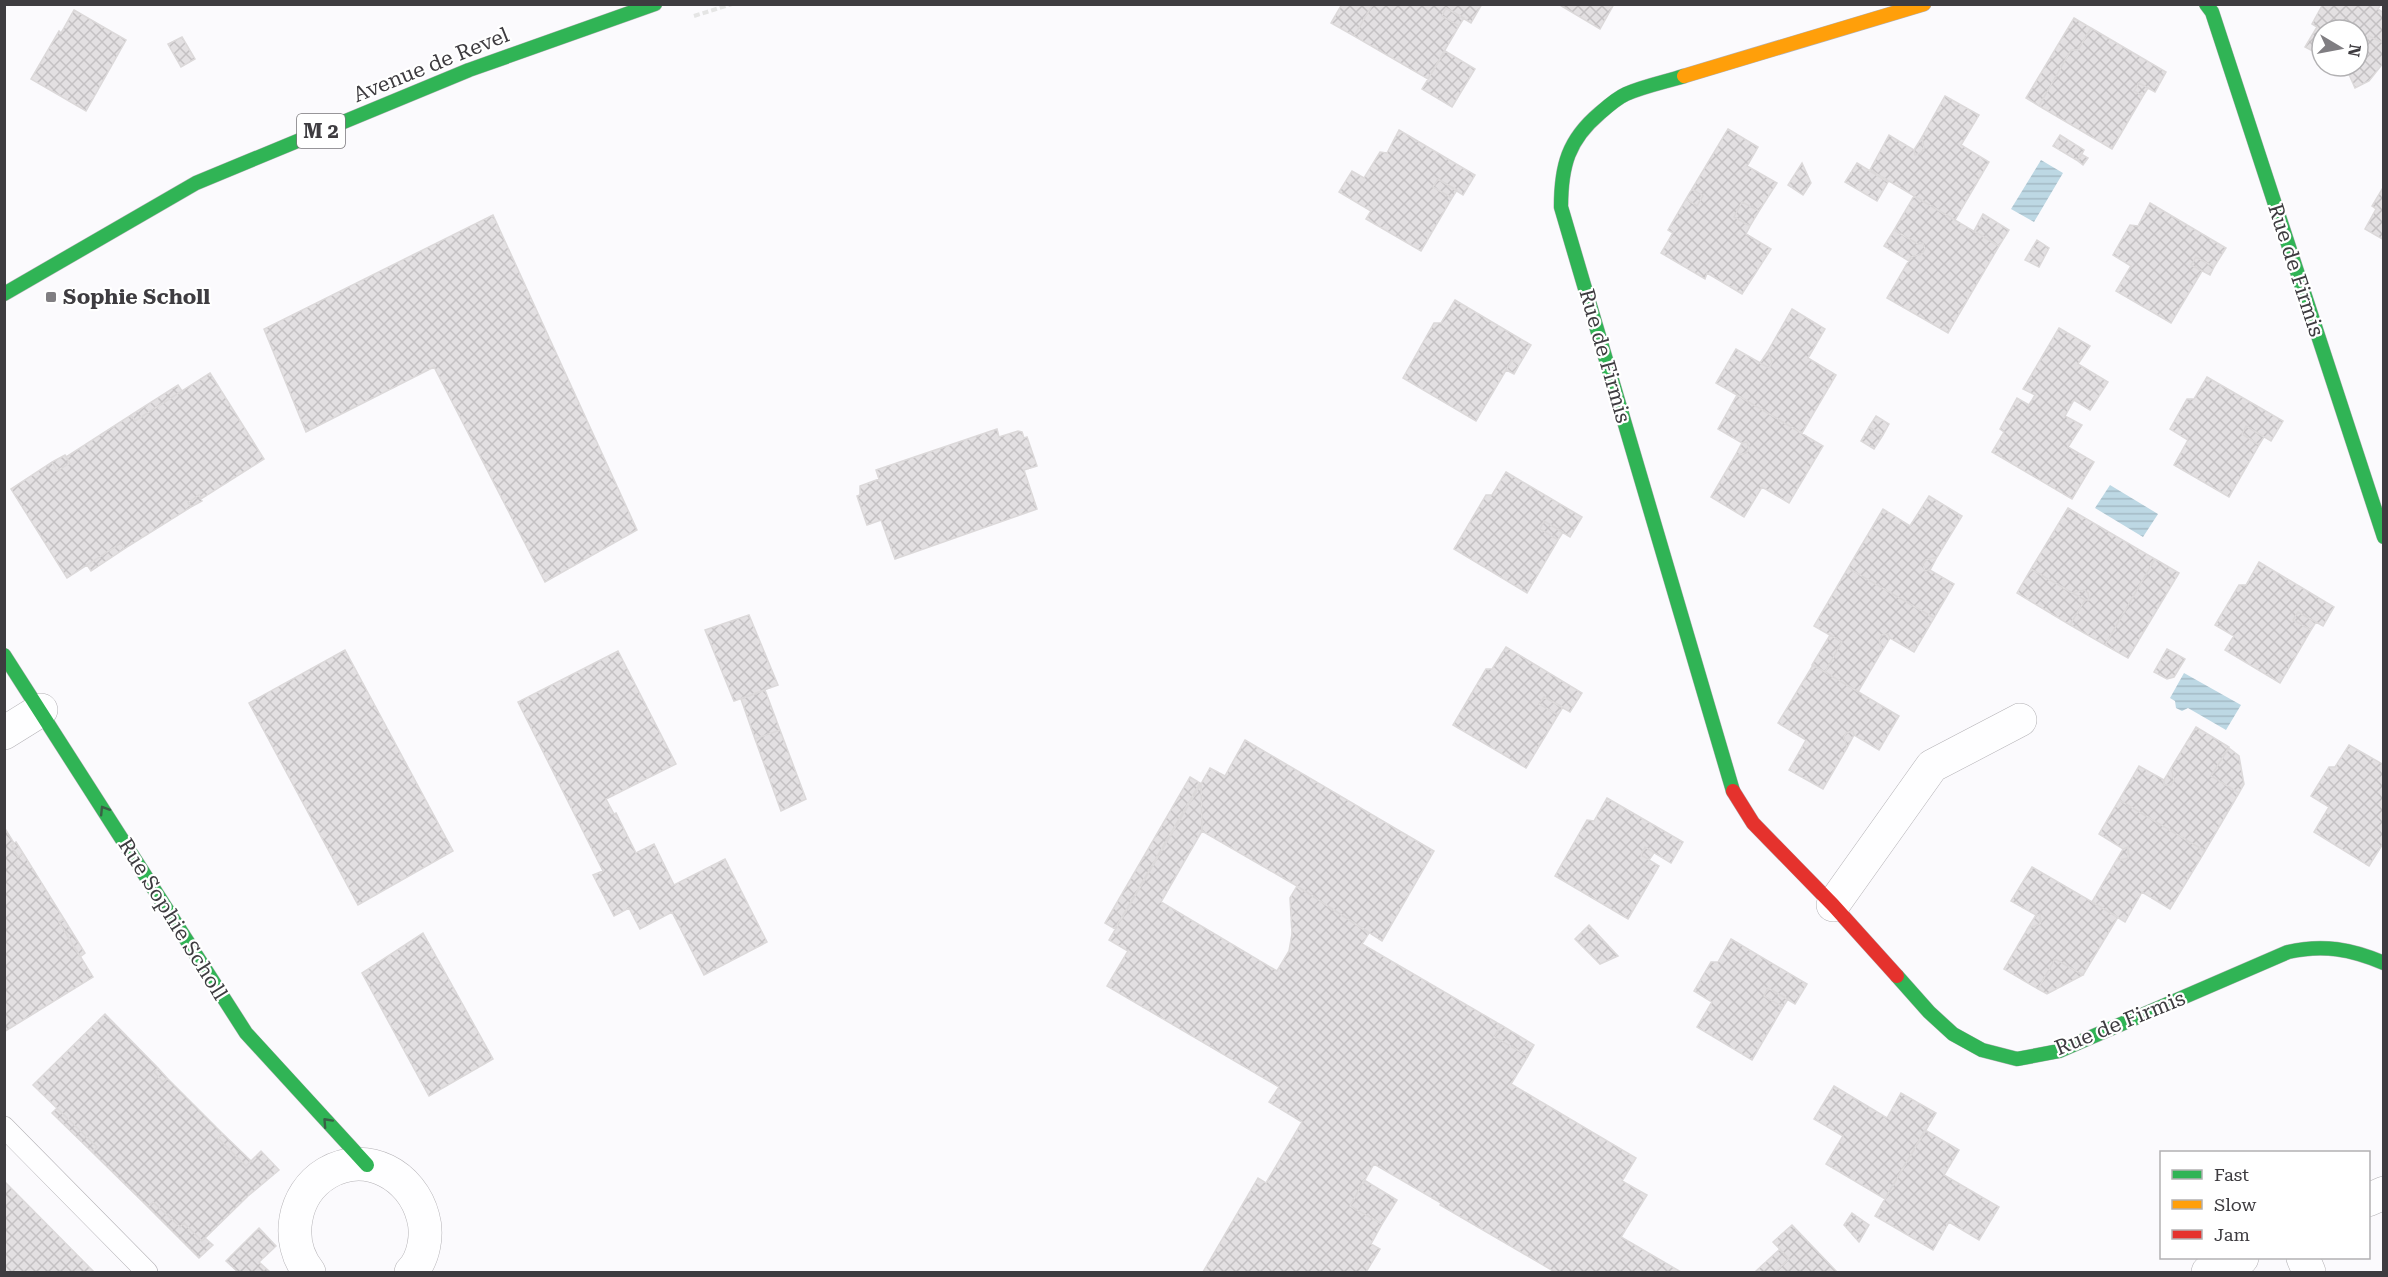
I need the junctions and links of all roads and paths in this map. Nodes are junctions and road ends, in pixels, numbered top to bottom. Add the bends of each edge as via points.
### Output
1 (655, 4) edge
2 (1924, 4) edge
3 (2206, 4) edge
4 (4, 294) edge
5 (2384, 537) edge
6 (4, 655) edge
7 (41, 710) junction
8 (2020, 720) dead end
9 (4, 733) edge
10 (1833, 905) junction
11 (2384, 963) edge
12 (4, 1127) edge
13 (366, 1165) junction
14 (2384, 1193) edge
15 (2370, 1199) edge
16 (2237, 1259) edge
17 (147, 1272) edge
18 (309, 1272) edge
19 (411, 1272) edge
20 (2208, 1272) edge

1 - 4 street, Avenue de Revel / M 2 via 469,70 196,183
2 - 10 street, Rue de Firmis via 1624,94 1594,115 1573,141 1562,172 1561,207 1731,788 1753,824
3 - 5 street, Rue de Firmis via 2212,12
6 - 7 street, Rue Sophie Scholl
7 - 9 street
13 -> 7 street, Rue Sophie Scholl via 246,1033
8 - 10 street via 1932,766
10 - 11 street, Rue de Firmis via 1953,1034 1982,1050 2017,1059 2059,1051 2288,952 2314,945 2345,949
12 - 17 lane
13 - 18 street, Rue Sophie Scholl via 346,1166 327,1173 311,1186 300,1204 294,1223 295,1244
13 - 19 street, Rue Sophie Scholl via 389,1171 407,1184 420,1203 426,1225 424,1248
14 - 15 street
16 - 20 street

